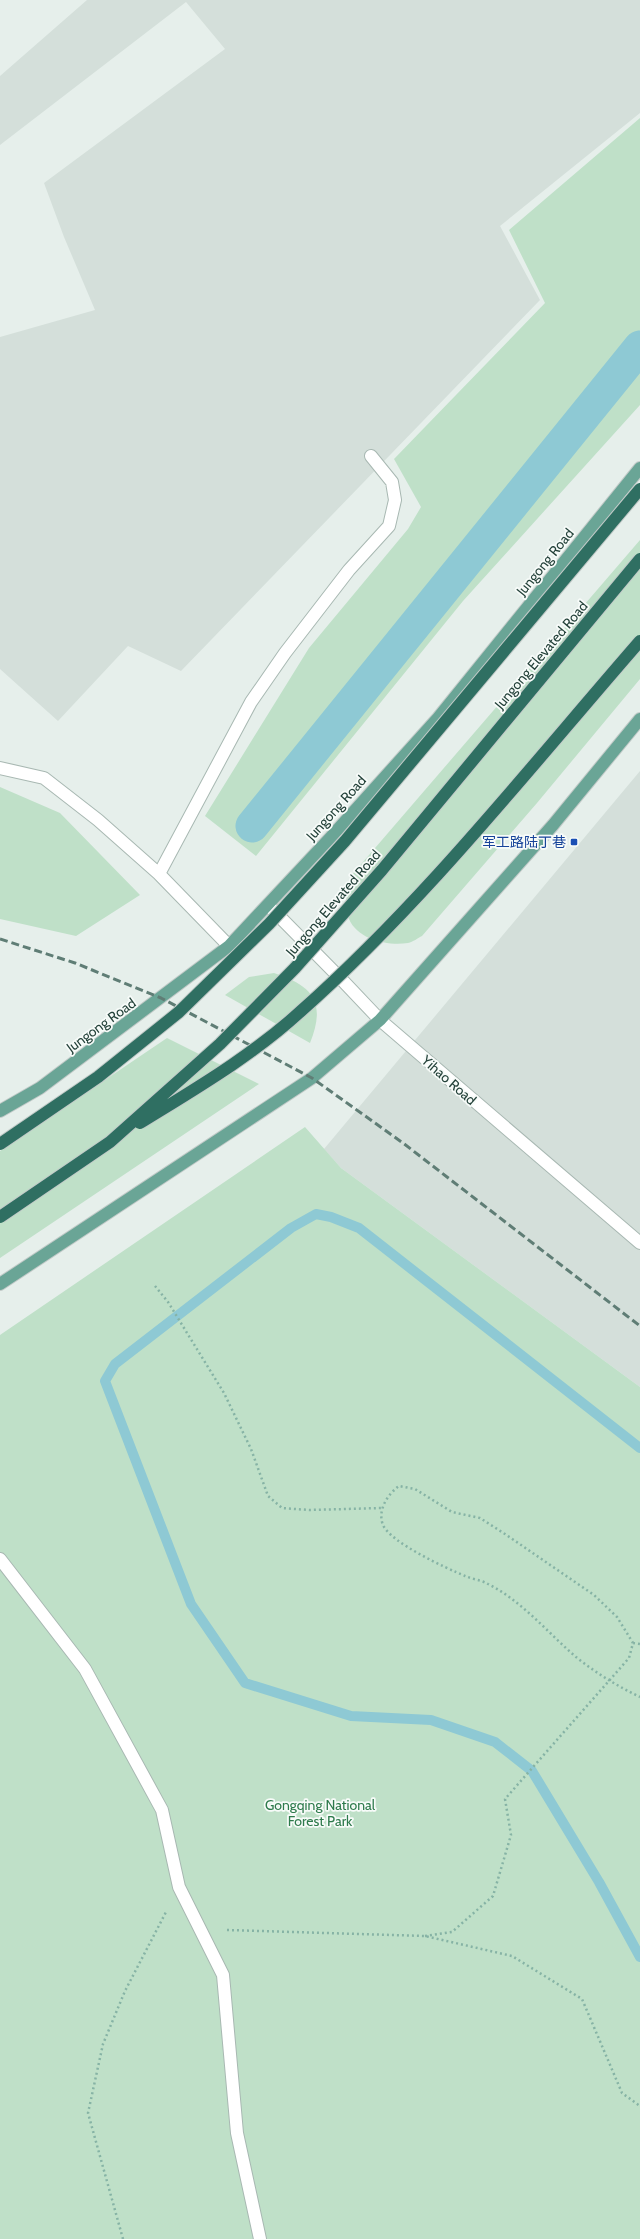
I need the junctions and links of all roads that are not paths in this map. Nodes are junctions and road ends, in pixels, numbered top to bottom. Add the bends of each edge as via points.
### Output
1 (371, 456) dead end
2 (640, 468) edge
3 (640, 489) edge
4 (640, 559) edge
5 (640, 641) edge
6 (640, 719) edge
7 (0, 768) edge
8 (159, 874) junction
9 (268, 905) junction
10 (229, 946) junction
11 (380, 1020) junction
12 (0, 1111) edge
13 (110, 1142) junction
14 (0, 1144) edge
15 (0, 1217) edge
16 (640, 1243) edge
17 (0, 1284) edge
18 (0, 1559) edge
19 (260, 2239) edge

1 - 8 street via 392,482 395,500 389,526 349,570 251,702
2 - 9 main road, Jungong Road via 438,718
3 - 14 highway, bridge via 345,841 269,924 179,1012 98,1077
4 - 13 highway, Jungong Elevated Road, bridge via 382,870 295,968 220,1044
5 - 13 highway, bridge via 400,916 300,1012 236,1063
6 - 11 main road via 553,825
7 - 8 street via 44,778 98,820
8 - 10 street
9 - 10 main road, Jungong Road
9 - 11 street, Yihao Road
10 - 12 main road, Jungong Road via 40,1088
11 - 16 street, Yihao Road
11 - 17 main road via 312,1078
13 - 15 highway, Jungong Elevated Road, bridge
18 - 19 street via 89,1676 162,1810 179,1887 223,1975 237,2133

